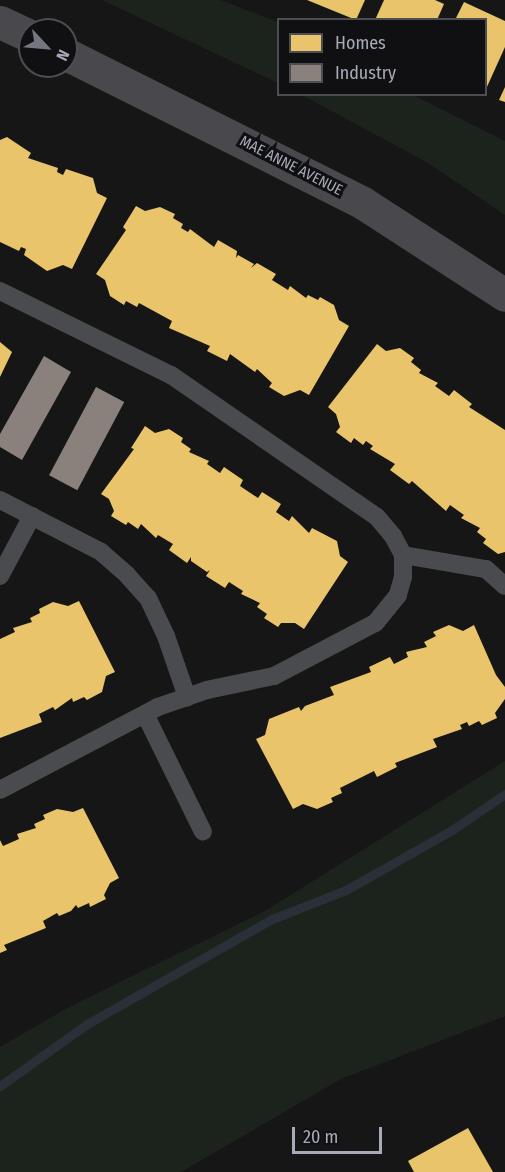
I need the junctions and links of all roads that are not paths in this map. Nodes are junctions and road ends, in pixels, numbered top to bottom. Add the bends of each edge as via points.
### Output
1 (0, 22) edge
2 (18, 30) edge
3 (78, 60) edge
4 (0, 291) edge
5 (505, 295) edge
6 (0, 500) edge
7 (32, 516) junction
8 (403, 555) junction
9 (0, 576) edge
10 (505, 586) edge
11 (187, 697) junction
12 (145, 714) junction
13 (0, 790) edge
14 (203, 832) dead end

1 - 2 main road
3 - 5 main road, MAE ANNE AVENUE via 363,203
4 - 8 lane via 171,375 377,517
6 - 7 lane
7 - 9 lane
7 - 11 lane via 101,552 148,598
8 - 10 lane via 486,569
8 - 11 lane via 398,595 375,622 274,676
11 - 12 lane
12 - 13 lane
12 - 14 lane

